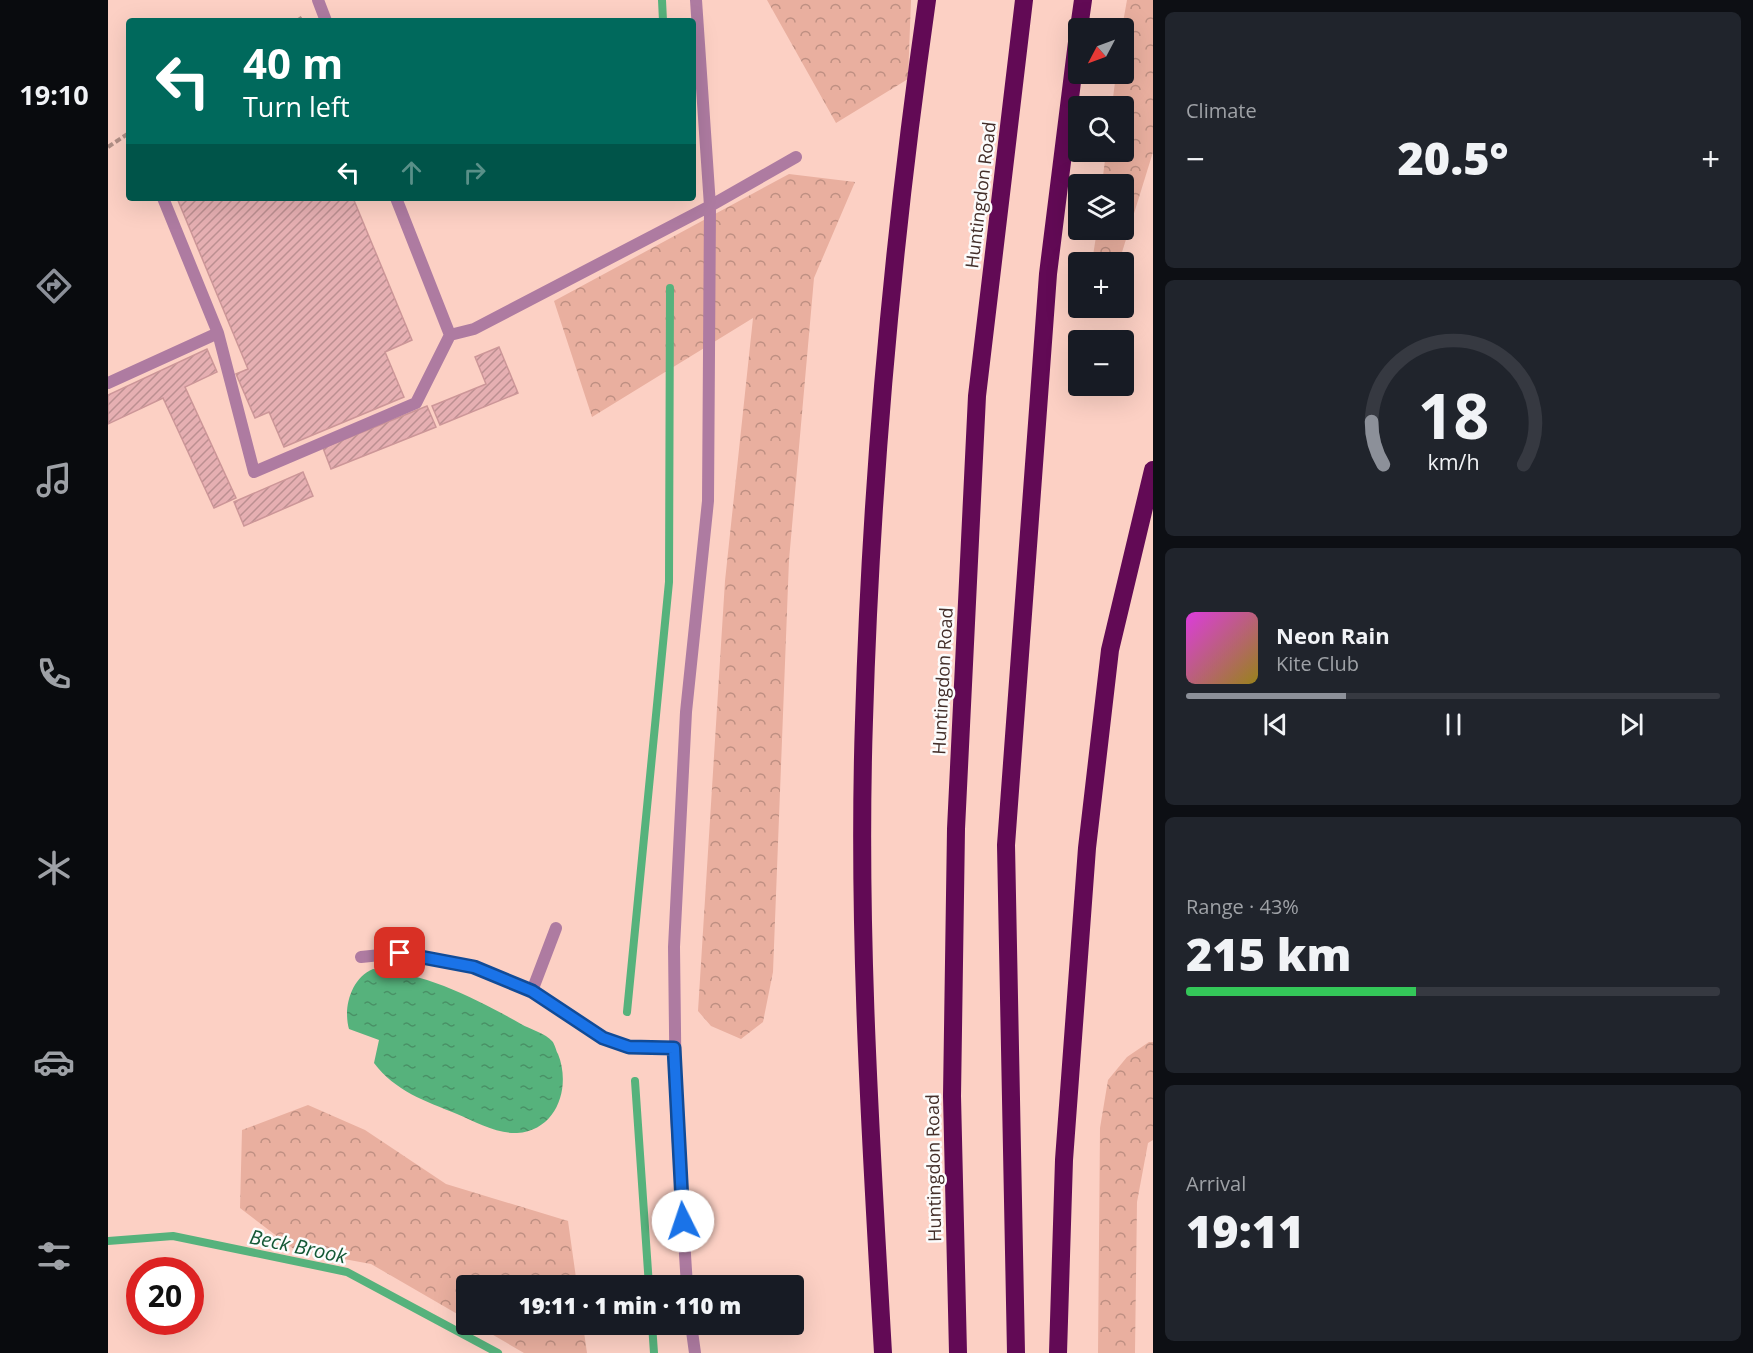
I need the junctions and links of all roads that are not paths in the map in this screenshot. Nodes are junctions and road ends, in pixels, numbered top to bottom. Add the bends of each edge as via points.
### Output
1 (318, 0) edge
2 (696, 0) edge
3 (927, 0) edge
4 (1083, 0) edge
5 (1025, 4) edge
6 (325, 18) edge
7 (1080, 18) edge
8 (1072, 84) edge
9 (796, 157) dead end
10 (164, 201) edge
11 (397, 201) edge
12 (710, 206) junction
13 (218, 333) junction
14 (450, 335) junction
15 (108, 383) edge
16 (1153, 470) edge
17 (1153, 479) edge
18 (1146, 498) junction
19 (556, 928) dead end
20 (361, 957) dead end
21 (532, 991) junction
22 (674, 1048) junction
23 (686, 1275) edge
24 (693, 1335) edge
25 (695, 1353) edge
26 (883, 1353) edge
27 (958, 1353) edge
28 (1016, 1353) edge
29 (1058, 1353) edge

1 - 6 lane
2 - 12 lane
3 - 26 highway via 887,328 871,533 864,722 863,942
4 - 7 highway
5 - 27 highway, Huntingdon Road via 977,396 956,829 952,1096
8 - 28 highway via 1048,274 1006,845
9 - 12 lane
10 - 13 lane
11 - 14 lane
12 - 14 lane via 474,329
12 - 22 lane via 708,501 686,712 674,947
13 - 14 lane via 254,472 416,403
13 - 15 lane
16 - 18 highway
17 - 18 highway
18 - 29 highway via 1110,650 1088,848 1064,1160
19 - 21 lane
20 - 21 lane via 400,953 474,967
21 - 22 lane via 603,1038 629,1047
22 - 23 lane
24 - 25 lane

